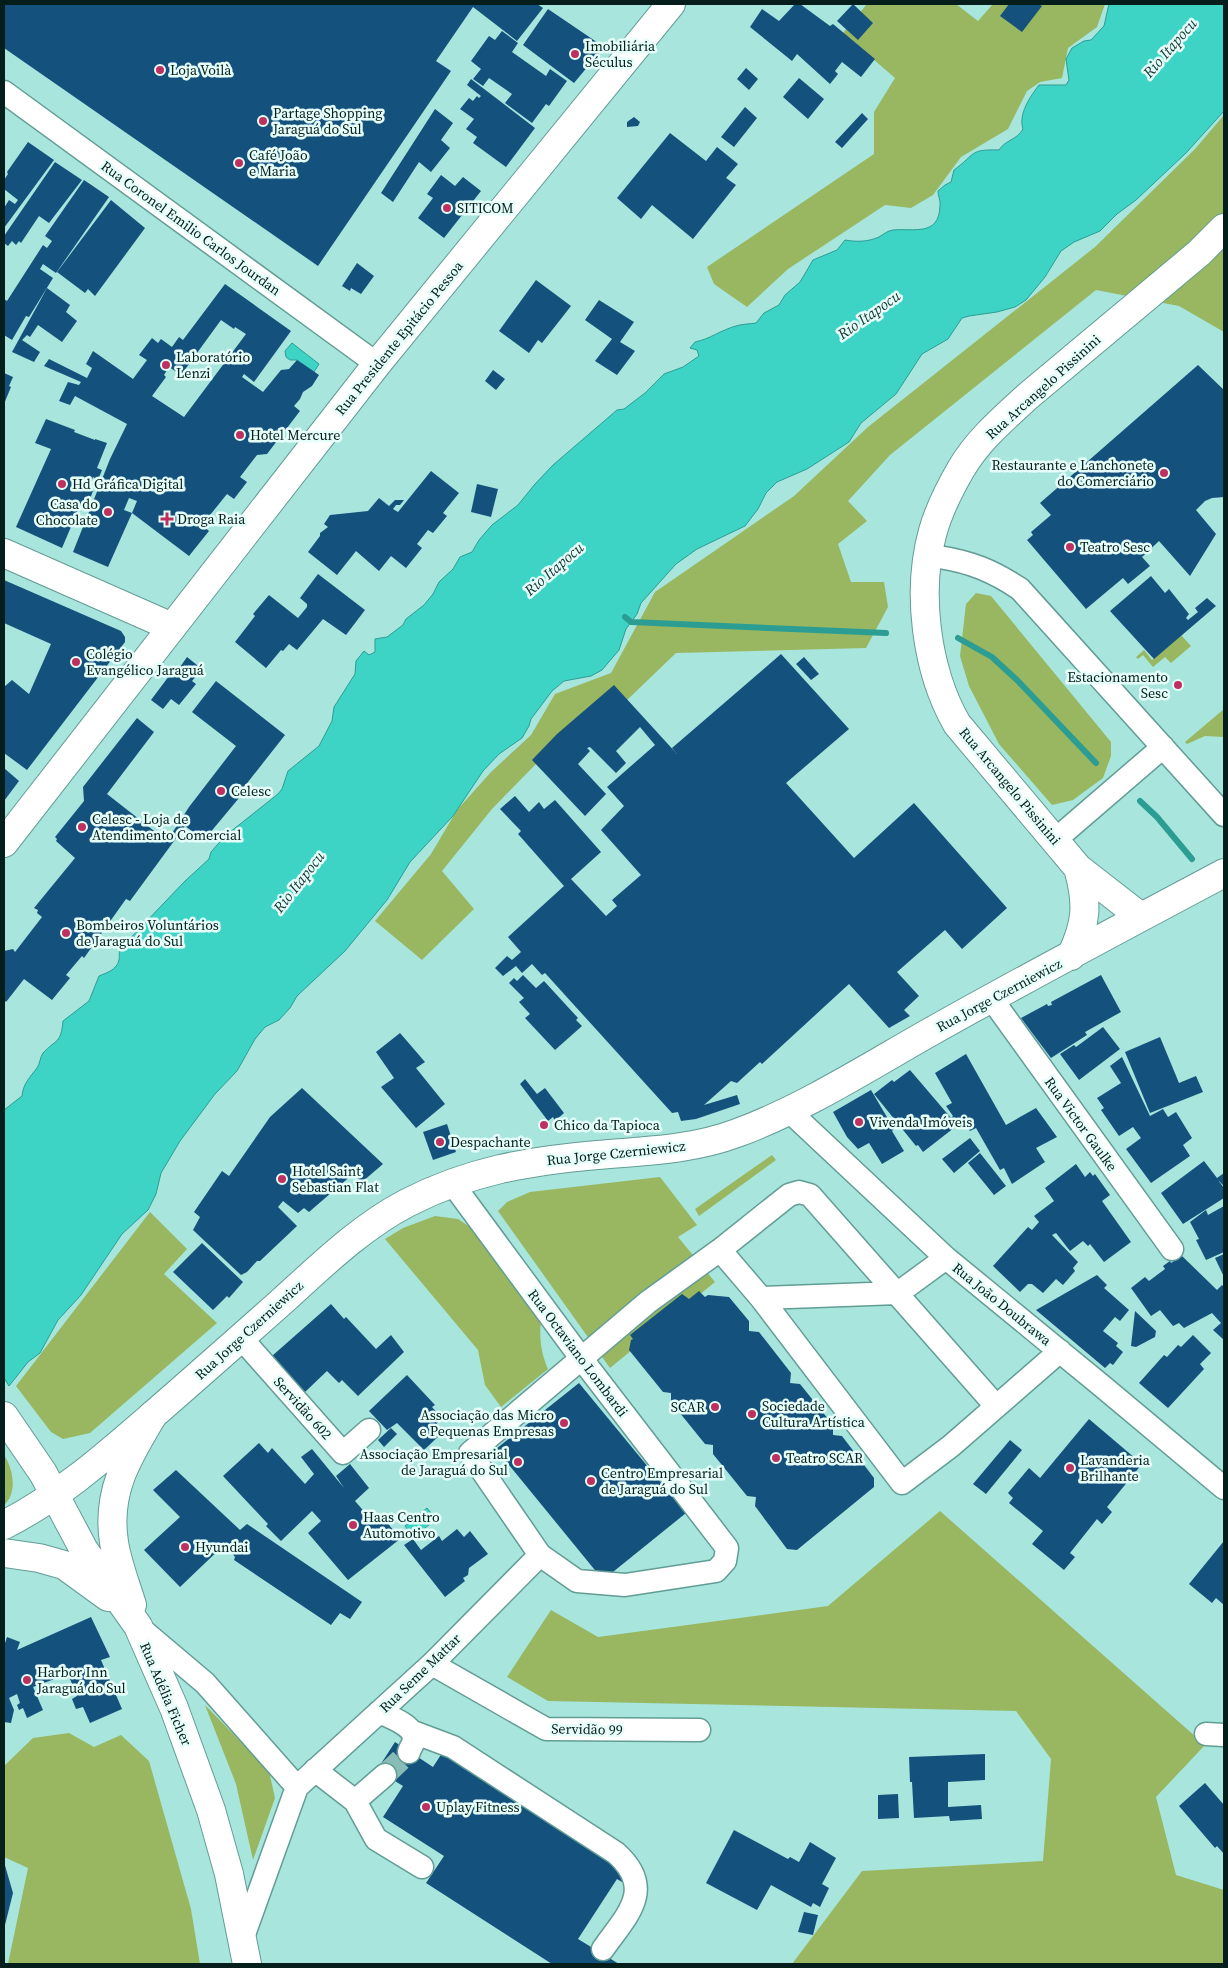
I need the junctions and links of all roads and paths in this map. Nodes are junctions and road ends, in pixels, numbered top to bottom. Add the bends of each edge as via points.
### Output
1 (671, 4) edge
2 (4, 92) edge
3 (1224, 228) edge
4 (377, 364) junction
5 (4, 552) edge
6 (939, 557) dead end
7 (172, 627) junction
8 (1162, 747) junction
9 (1224, 815) edge
10 (1055, 840) junction
11 (4, 843) edge
12 (1078, 868) junction
13 (1224, 872) edge
14 (1141, 917) junction
15 (1071, 956) junction
16 (991, 998) junction
17 (788, 1110) junction
18 (452, 1183) junction
19 (1172, 1249) dead end
20 (720, 1250) junction
21 (946, 1258) junction
22 (898, 1293) junction
23 (761, 1298) junction
24 (241, 1338) junction
25 (1060, 1351) junction
26 (581, 1358) junction
27 (996, 1406) junction
28 (153, 1415) junction
29 (4, 1416) edge
30 (369, 1430) dead end
31 (1224, 1488) edge
32 (54, 1496) junction
33 (4, 1526) edge
34 (4, 1553) edge
35 (540, 1555) junction
36 (138, 1626) junction
37 (432, 1664) junction
38 (379, 1712) junction
39 (699, 1730) dead end
40 (316, 1770) junction
41 (385, 1775) tunnel mouth
42 (297, 1787) junction
43 (354, 1802) junction
44 (422, 1867) dead end
45 (243, 1937) junction
46 (603, 1949) dead end
47 (247, 1964) edge

1 - 4 main road, Rua Presidente Epitácio Pessoa
2 - 4 street, Rua Coronel Emilio Carlos Jourdan
3 - 10 main road, Rua Arcangelo Pissinini via 1199,253 1002,420 962,468 933,533 925,578 926,621 935,670 949,709 966,735
4 - 7 main road, Rua Presidente Epitácio Pessoa
5 - 7 main road
6 - 8 street via 980,566 1020,589
7 - 11 main road, Rua Presidente Epitácio Pessoa
8 - 9 street
8 - 10 street
10 - 12 main road, Rua Arcangelo Pissinini
12 - 14 main road, Rua Arcangelo Pissinini
12 - 15 main road, Rua Arcangelo Pissinini via 1084,890 1084,925
13 - 14 main road, Rua Jorge Czerniewicz
14 - 15 main road, Rua Jorge Czerniewicz
15 - 16 main road, Rua Jorge Czerniewicz
16 - 17 main road, Rua Jorge Czerniewicz
16 - 19 street, Rua Victor Gaulke
17 - 18 main road, Rua Jorge Czerniewicz via 737,1133 704,1143 510,1165
17 - 21 street, Rua João Doubrawa
18 - 24 main road, Rua Jorge Czerniewicz via 403,1205 372,1225
18 - 26 street, Rua Octaviano Lombardi
20 - 22 street via 789,1195 799,1192 810,1195
20 - 23 street
20 - 26 street via 648,1302
21 - 22 street
21 - 25 street, Rua João Doubrawa
22 - 23 street
22 - 27 street
23 - 27 street via 902,1483
24 - 28 main road, Rua Jorge Czerniewicz
24 - 30 street, Servidão 602 via 343,1453
25 - 27 street
25 - 31 street, Rua João Doubrawa
26 - 35 street, Rua Octaviano Lombardi via 470,1453
26 - 35 street, Rua Octaviano Lombardi via 727,1548 725,1561 716,1571 625,1585 577,1582
28 - 32 main road, Rua Jorge Czerniewicz
28 - 36 main road via 120,1474 112,1520 114,1543
29 - 32 main road, Rua Adélia Ficher via 27,1448
32 - 33 main road, Rua Jorge Czerniewicz
32 - 36 main road, Rua Adélia Ficher via 84,1550
34 - 36 main road via 64,1565 105,1594
35 - 37 street, Rua Seme Mattar
36 - 42 street via 205,1683
36 - 45 main road, Rua Adélia Ficher via 174,1708 211,1810
37 - 38 street, Rua Seme Mattar
37 - 39 street, Servidão 99 via 546,1729
38 - 40 street, Rua Seme Mattar
38 - 46 street via 406,1726 411,1742 453,1747 628,1864 636,1882 636,1894 632,1907
40 - 42 street, Rua Seme Mattar
40 - 43 street
41 - 43 street
42 - 45 street, Rua Seme Mattar
43 - 44 street via 376,1839
45 - 47 main road, Rua Adélia Ficher

